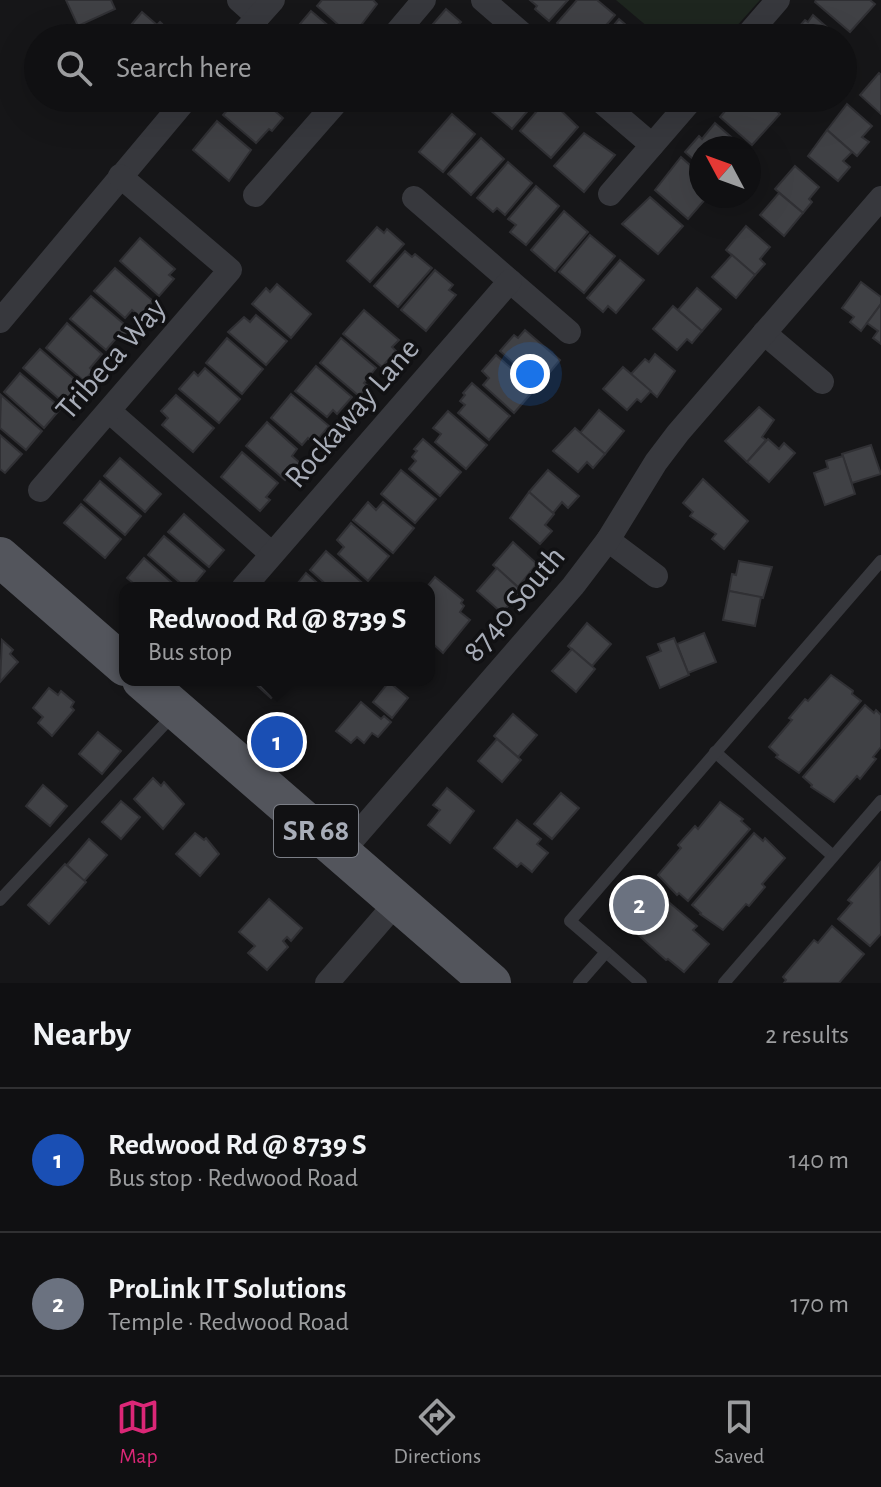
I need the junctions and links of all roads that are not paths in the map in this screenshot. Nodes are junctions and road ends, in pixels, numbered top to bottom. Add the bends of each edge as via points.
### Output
1 (239, 0) edge
2 (424, 0) edge
3 (483, 0) edge
4 (778, 0) edge
5 (265, 8) edge
6 (251, 24) edge
7 (404, 24) edge
8 (511, 24) edge
9 (757, 24) edge
10 (175, 112) edge
11 (328, 112) edge
12 (613, 112) edge
13 (681, 112) edge
14 (652, 145) junction
15 (120, 176) junction
16 (610, 194) dead end
17 (255, 195) dead end
18 (414, 198) dead end
19 (881, 198) edge
20 (510, 281) junction
21 (0, 321) edge
22 (569, 332) dead end
23 (764, 333) junction
24 (822, 382) dead end
25 (109, 411) junction
26 (40, 490) dead end
27 (608, 540) junction
28 (272, 554) junction
29 (0, 557) edge
30 (881, 561) edge
31 (656, 576) dead end
32 (248, 582) edge
33 (119, 661) edge
34 (149, 686) edge
35 (177, 710) junction
36 (715, 752) junction
37 (881, 801) edge
38 (341, 853) junction
39 (833, 856) junction
40 (0, 900) edge
41 (397, 902) junction
42 (606, 952) junction
43 (327, 983) edge
44 (491, 983) edge
45 (579, 983) edge
46 (641, 983) edge
47 (724, 983) edge

1 - 5 street
2 - 7 street
3 - 8 street
4 - 9 street
5 - 6 street
10 - 15 street
11 - 17 street
12 - 14 street
13 - 14 street
14 - 16 street
15 - 21 street
15 - 25 street, Tribeca Way via 230,270
18 - 20 street
19 - 23 street, 8740 South
20 - 22 street
20 - 28 street, Rockaway Lane
23 - 24 street
23 - 27 street, 8740 South via 663,452
25 - 26 street, Tribeca Way
25 - 28 street
27 - 31 street, 8740 South
27 - 38 street, 8740 South
28 - 32 street, Rockaway Lane
29 - 33 main road
30 - 36 lane
34 - 35 main road, SR 68
35 - 38 main road, SR 68
35 - 40 lane
36 - 39 lane
36 - 42 lane via 570,921
37 - 39 lane
38 - 41 main road, SR 68
39 - 47 lane
41 - 43 street
41 - 44 main road, SR 68
42 - 45 lane
42 - 46 lane

